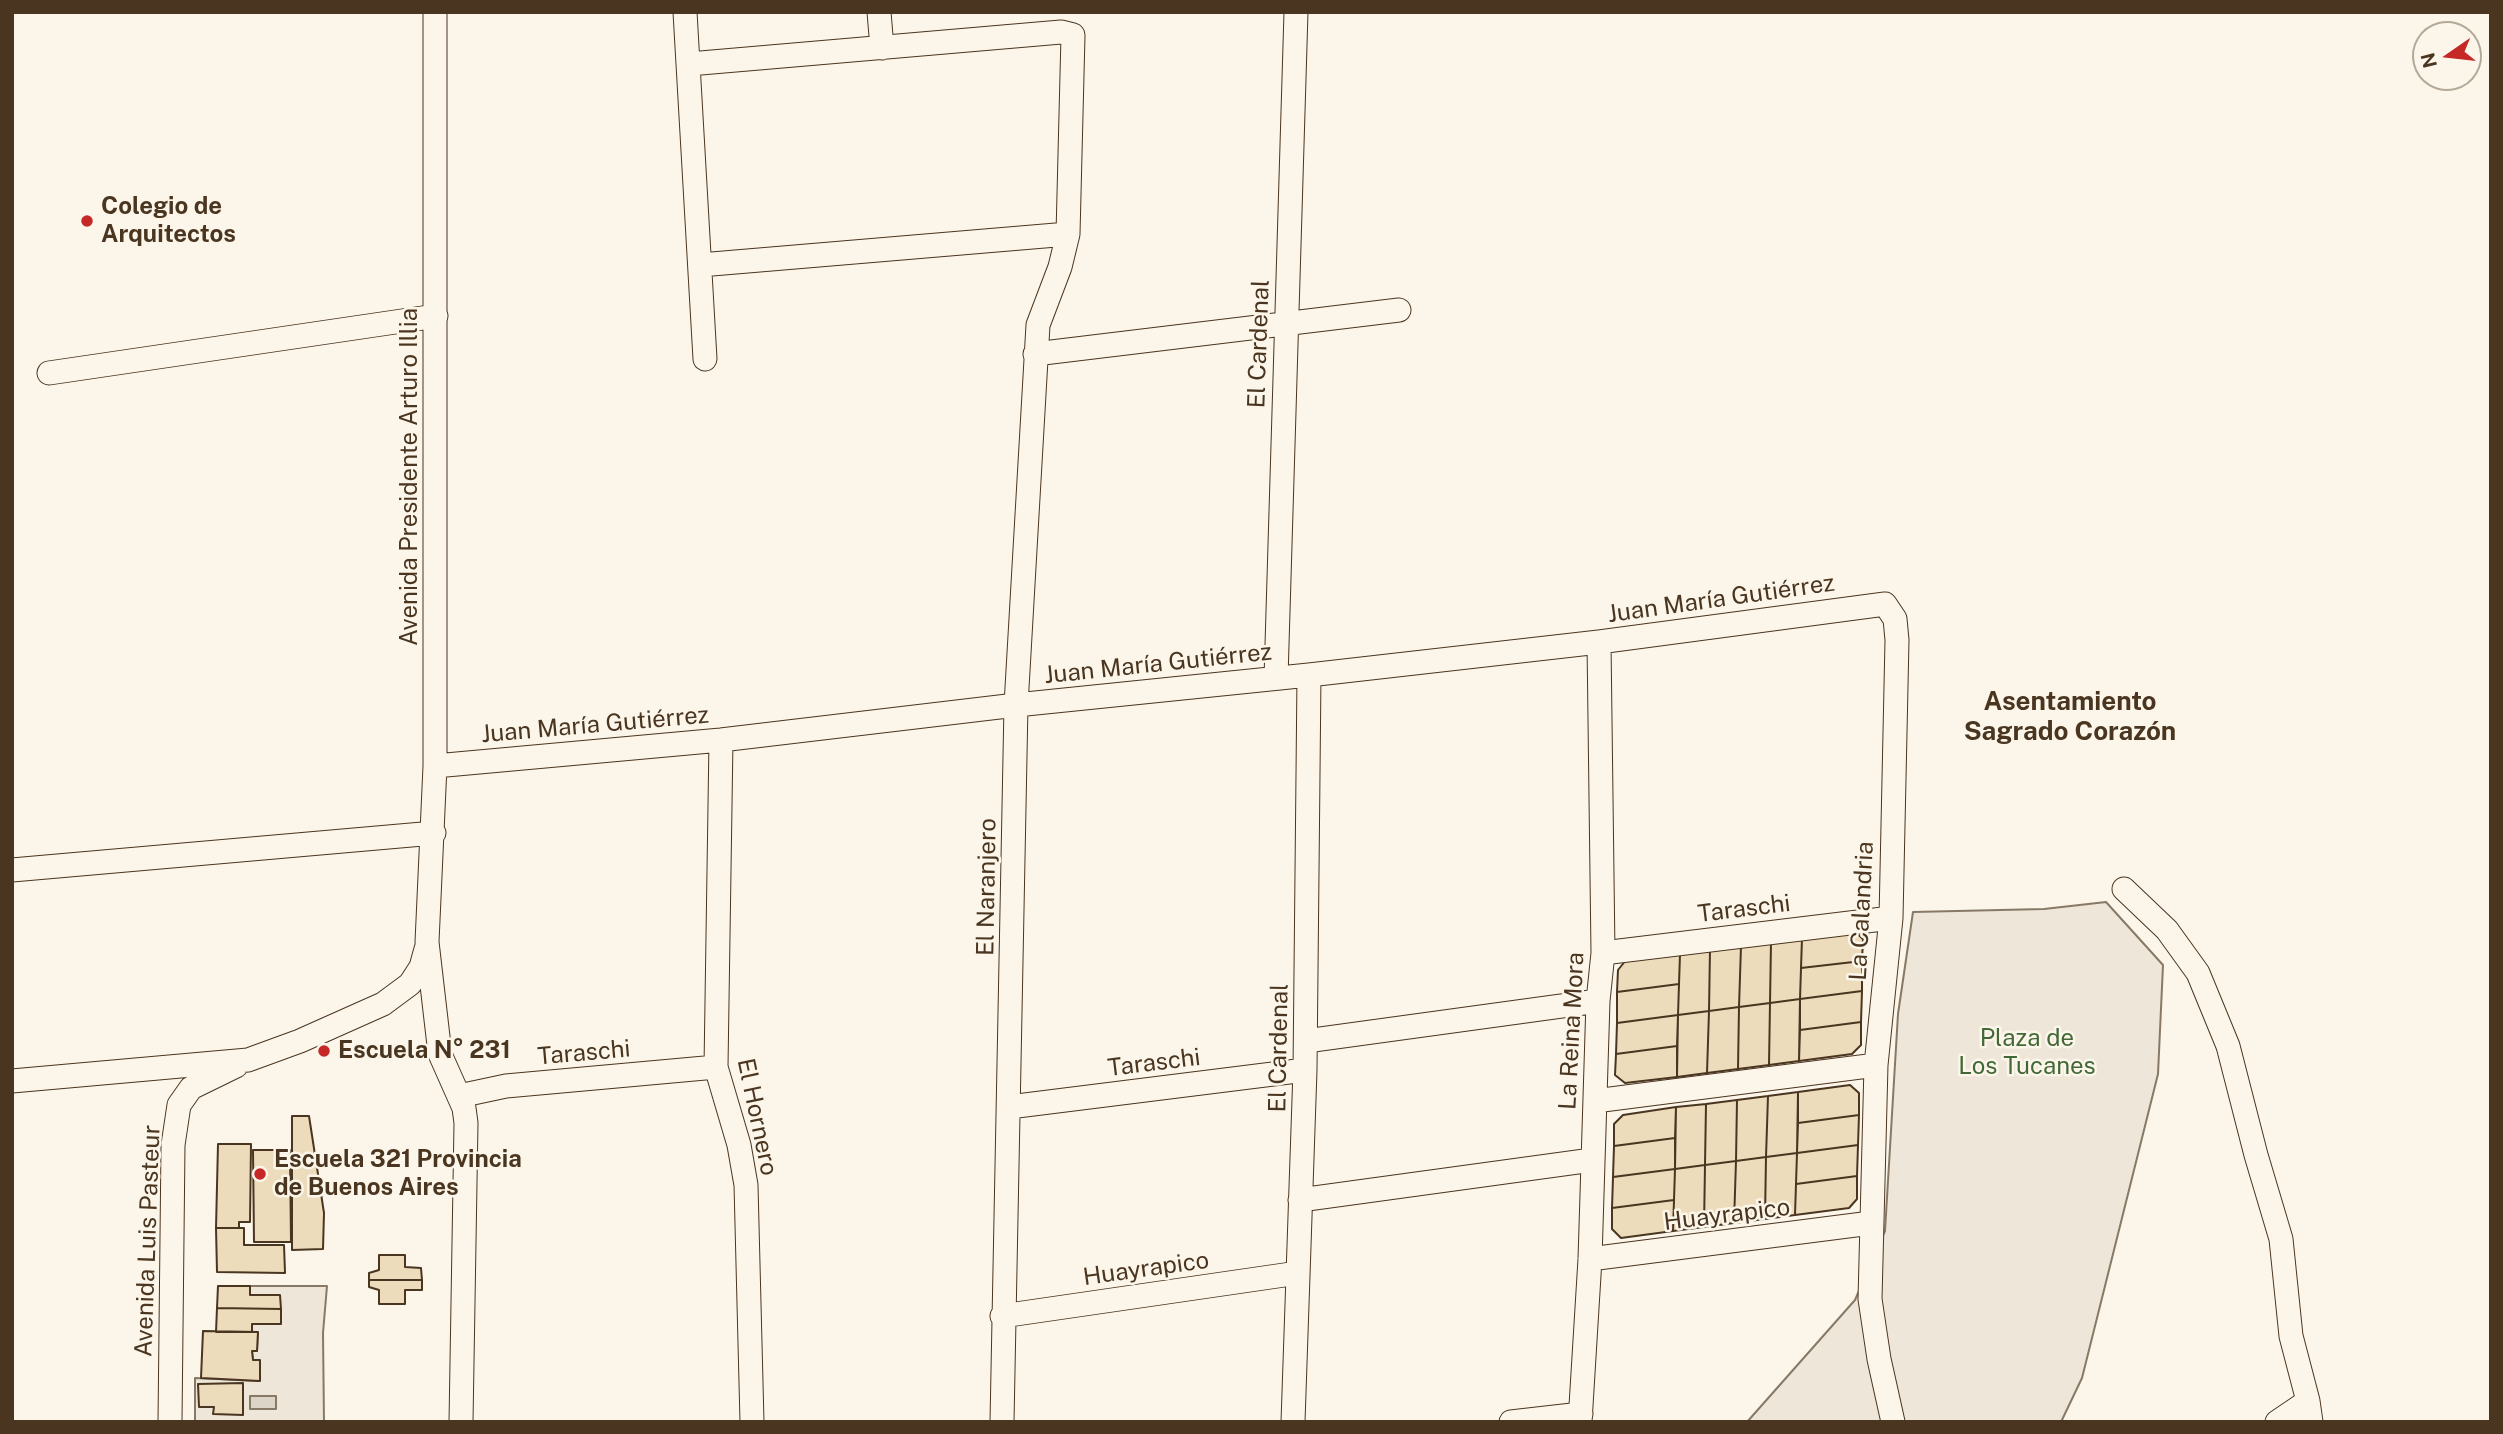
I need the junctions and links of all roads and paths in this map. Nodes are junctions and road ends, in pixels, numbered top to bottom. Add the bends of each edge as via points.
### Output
1 (435, 12) edge
2 (685, 12) edge
3 (879, 12) edge
4 (1296, 12) edge
5 (882, 48) junction
6 (689, 64) junction
7 (1068, 234) junction
8 (700, 265) junction
9 (1399, 310) dead end
10 (436, 316) junction
11 (1286, 325) junction
12 (1035, 355) junction
13 (705, 359) dead end
14 (49, 373) dead end
15 (1885, 604) joint
16 (1599, 642) junction
17 (1309, 675) junction
18 (1276, 678) junction
19 (1016, 705) junction
20 (721, 740) junction
21 (435, 766) junction
22 (434, 833) junction
23 (12, 870) edge
24 (2124, 889) dead end
25 (1891, 918) junction
26 (427, 942) junction
27 (1603, 953) junction
28 (1598, 1001) junction
29 (1306, 1041) junction
30 (248, 1060) junction
31 (1876, 1065) junction
32 (716, 1067) junction
33 (1306, 1070) junction
34 (12, 1081) edge
35 (458, 1096) junction
36 (1595, 1101) junction
37 (1009, 1107) junction
38 (1592, 1160) junction
39 (1300, 1200) junction
40 (1871, 1223) junction
41 (1590, 1259) junction
42 (1298, 1273) junction
43 (1002, 1316) junction
44 (2309, 1411) edge
45 (1580, 1418) edge
46 (170, 1422) edge
47 (461, 1422) edge
48 (752, 1422) edge
49 (1002, 1422) edge
50 (1293, 1422) edge
51 (1511, 1422) edge
52 (1893, 1422) edge
53 (2277, 1422) edge

1 - 10 street, Avenida Presidente Arturo Illia
2 - 6 street
3 - 5 street
4 - 11 street, El Cardenal
5 - 6 street
5 - 7 street, El Naranjero via 1073,34
6 - 8 street
7 - 8 street
7 - 12 street, El Naranjero via 1038,325
8 - 13 street
9 - 11 street
10 - 14 street
10 - 21 street, Avenida Presidente Arturo Illia
11 - 12 street
11 - 18 street, El Cardenal
12 - 19 street, El Naranjero
15 - 16 street, Juan María Gutiérrez
15 - 25 street, La Calandria via 1895,619 1897,640
16 - 17 street, Juan María Gutiérrez
16 - 27 street, La Reina Mora
17 - 18 street, Juan María Gutiérrez
17 - 29 street, El Cardenal
18 - 19 street, Juan María Gutiérrez
19 - 20 street, Juan María Gutiérrez
19 - 37 street, El Naranjero
20 - 21 street, Juan María Gutiérrez
20 - 32 street, El Hornero
21 - 22 street, Avenida Presidente Arturo Illia
22 - 23 street
22 - 26 street, Avenida Presidente Arturo Illia
24 - 44 street via 2167,930 2197,972 2228,1046 2281,1239 2291,1336
25 - 27 street, Taraschi
25 - 31 street, La Calandria
26 - 30 street via 421,967 410,984 383,1004
26 - 35 street via 440,1054
27 - 28 street, La Reina Mora
28 - 29 street
28 - 36 street, La Reina Mora
29 - 33 street, El Cardenal
30 - 34 street
30 - 46 street, Avenida Luis Pasteur via 191,1087 179,1105 173,1145
31 - 36 street
31 - 40 street, La Calandria
32 - 35 street, Taraschi via 506,1086
32 - 48 street, El Hornero via 740,1145 746,1185
33 - 37 street, Taraschi
33 - 39 street, El Cardenal
35 - 47 street via 466,1122
36 - 38 street, La Reina Mora
37 - 43 street, El Naranjero
38 - 39 street
38 - 41 street, La Reina Mora
39 - 42 street, El Cardenal
40 - 41 street, Huayrapico
40 - 52 street, La Calandria via 1870,1299
41 - 45 street, La Reina Mora
42 - 43 street, Huayrapico
42 - 50 street, El Cardenal
43 - 49 street, El Naranjero
44 - 53 street
45 - 51 street

